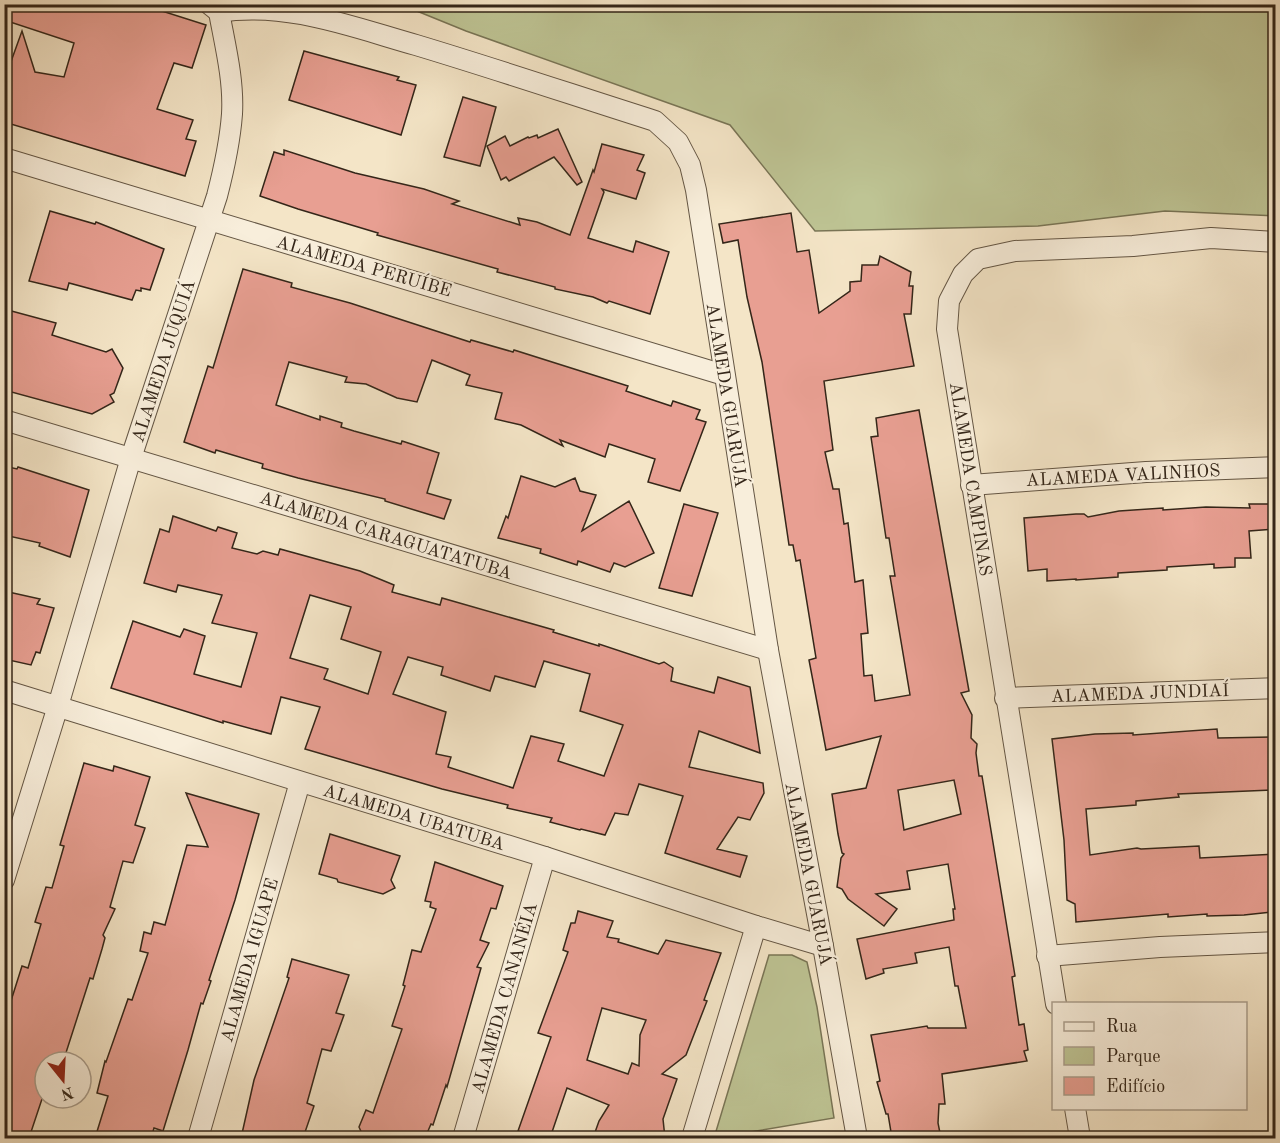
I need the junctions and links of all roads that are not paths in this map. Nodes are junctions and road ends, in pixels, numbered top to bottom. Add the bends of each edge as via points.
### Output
1 (214, 8) edge
2 (4, 158) edge
3 (210, 220) junction
4 (1275, 242) edge
5 (724, 375) junction
6 (4, 420) edge
7 (131, 458) junction
8 (1275, 467) edge
9 (971, 484) junction
10 (768, 650) junction
11 (1275, 688) edge
12 (4, 690) edge
13 (1005, 698) junction
14 (58, 706) junction
15 (300, 783) junction
16 (545, 857) junction
17 (4, 880) edge
18 (756, 926) junction
19 (1275, 942) edge
20 (823, 946) junction
21 (1047, 956) junction
22 (1056, 1002) edge
23 (1075, 1110) edge
24 (198, 1138) edge
25 (463, 1138) edge
26 (692, 1138) edge
27 (856, 1138) edge
28 (1080, 1138) edge

1 - 3 street, ALAMEDA JUQUIÁ via 229,69 232,113 226,159
1 - 5 street, ALAMEDA GUARUJÁ via 288,11 331,21 655,122 678,142 690,165
2 - 3 street, ALAMEDA PERUÍBE
3 - 5 street, ALAMEDA PERUÍBE
3 - 7 street, ALAMEDA JUQUIÁ
4 - 9 street, ALAMEDA CAMPINAS via 1211,238 1015,251 978,259 963,274 949,301 947,329
5 - 10 street, ALAMEDA GUARUJÁ
6 - 7 street, ALAMEDA CARAGUATATUBA
7 - 10 street, ALAMEDA CARAGUATATUBA
7 - 14 street, ALAMEDA JUQUIÁ
8 - 9 street, ALAMEDA VALINHOS
9 - 13 street, ALAMEDA CAMPINAS
10 - 20 street, ALAMEDA GUARUJÁ
11 - 13 street, ALAMEDA JUNDIAÍ
12 - 14 street, ALAMEDA UBATUBA
13 - 21 street, ALAMEDA CAMPINAS
14 - 15 street, ALAMEDA UBATUBA
14 - 17 street
15 - 16 street, ALAMEDA UBATUBA
15 - 24 street, ALAMEDA IGUAPE
16 - 18 street, ALAMEDA UBATUBA
16 - 25 street, ALAMEDA CANANÉIA
18 - 20 street, ALAMEDA UBATUBA
18 - 26 street
19 - 21 street
20 - 27 street, ALAMEDA GUARUJÁ
21 - 22 street, ALAMEDA CAMPINAS
23 - 28 street

